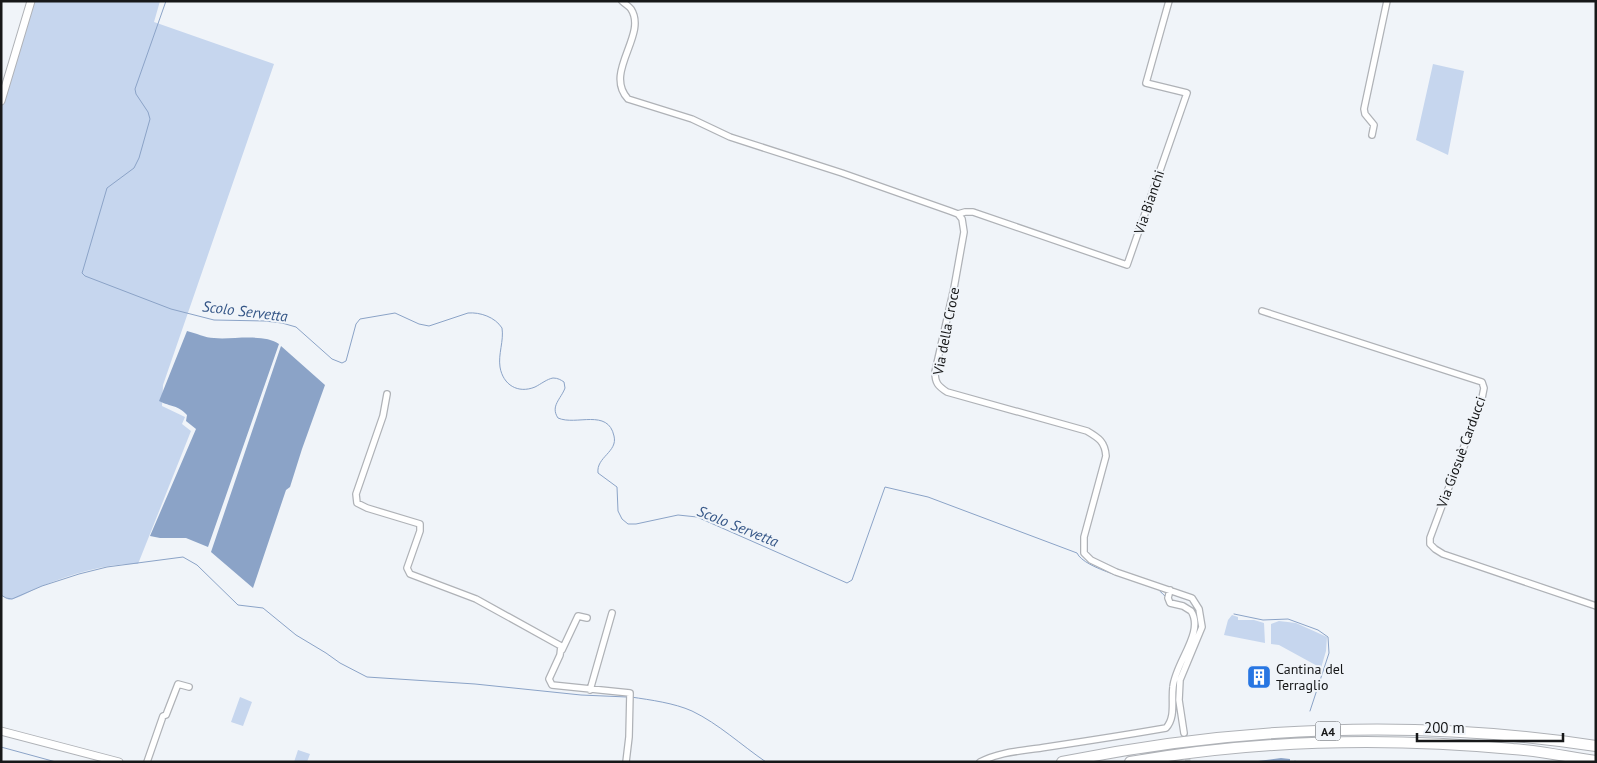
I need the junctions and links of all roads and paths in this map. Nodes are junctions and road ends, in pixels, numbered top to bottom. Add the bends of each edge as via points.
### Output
1 (31, 1) edge
2 (622, 1) edge
3 (1169, 1) edge
4 (1387, 1) edge
5 (1, 101) edge
6 (1372, 135) dead end
7 (958, 214) junction
8 (1262, 311) dead end
9 (386, 394) dead end
10 (1170, 590) junction
11 (1596, 606) edge
12 (612, 613) dead end
13 (587, 618) dead end
14 (561, 651) junction
15 (189, 687) dead end
16 (590, 690) junction
17 (1, 731) edge
18 (1184, 733) tunnel mouth
19 (1596, 746) edge
20 (1596, 761) edge
21 (118, 762) edge
22 (147, 762) edge
23 (626, 762) edge
24 (980, 762) edge
25 (1062, 762) edge
26 (1130, 762) edge

1 - 5 street
2 - 7 street via 630,8 634,21 620,76 622,93 628,100 692,119 730,136
3 - 7 street, Via Bianchi via 1146,83 1187,93 1127,264 973,212
4 - 6 street via 1364,109 1374,125
7 - 10 street, Via della Croce via 964,232 934,372 935,382 947,392 1088,431 1100,438 1106,456 1084,537 1084,553 1116,572
8 - 11 street, Via Giosuè Carducci via 1482,382 1482,398 1430,544 1443,554
9 - 14 street via 383,416 356,494 357,503 420,524 407,568 410,574 476,600 556,642
10 - 18 street, Via della Croce via 1192,598 1199,609 1202,626 1180,680 1179,700
10 - 24 street via 1170,603 1190,610 1195,624 1175,676 1172,717 1166,728 1005,752
12 - 16 street
13 - 14 street via 578,616
14 - 16 street via 549,679 552,686
15 - 22 street via 178,684
16 - 23 street via 630,693
17 - 21 street
19 - 25 highway, A4 via 1442,730 1367,729 1209,738
20 - 26 highway, A4 via 1515,749 1366,742 1246,747

